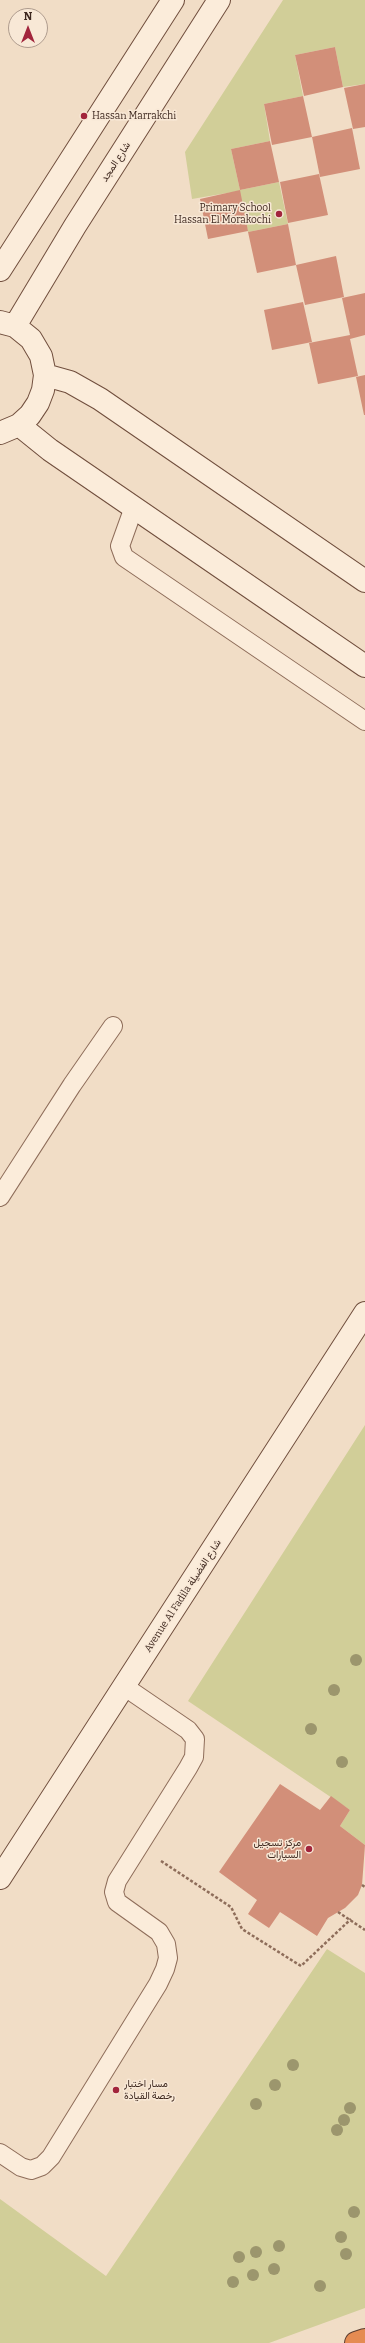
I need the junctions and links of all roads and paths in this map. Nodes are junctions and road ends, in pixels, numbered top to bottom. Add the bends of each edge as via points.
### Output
1 (173, 0) edge
2 (220, 0) edge
3 (0, 270) edge
4 (8, 324) edge
5 (44, 375) junction
6 (10, 428) edge
7 (134, 507) junction
8 (365, 581) edge
9 (365, 666) edge
10 (365, 721) edge
11 (113, 1026) dead end
12 (0, 1197) edge
13 (365, 1313) edge
14 (125, 1686) junction
15 (139, 1846) junction
16 (0, 1878) edge
17 (338, 1912) dead end
18 (351, 1920) junction
19 (365, 1930) edge
20 (0, 2153) edge
21 (365, 2340) edge
22 (356, 2343) edge

1 - 3 street
2 - 4 street, شارع المجد via 75,226
4 - 5 street via 31,339 41,356
5 - 6 street via 43,390 38,403 30,415
5 - 8 street via 70,382 100,399
6 - 7 street via 50,450
7 - 9 street
7 - 10 lane via 120,546 124,557
11 - 12 lane
13 - 14 street, Avenue Al Fadila شارع الفضيلة
14 - 15 lane via 188,1730 195,1739 196,1748 188,1768
14 - 16 street, Avenue Al Fadila شارع الفضيلة
15 - 18 path via 232,1907 242,1929 301,1966
15 - 20 lane via 116,1881 114,1892 117,1902 159,1932 166,1944 168,1958 165,1969 51,2157 42,2166 31,2170 21,2168
17 - 18 path
18 - 19 path
21 - 22 highway

